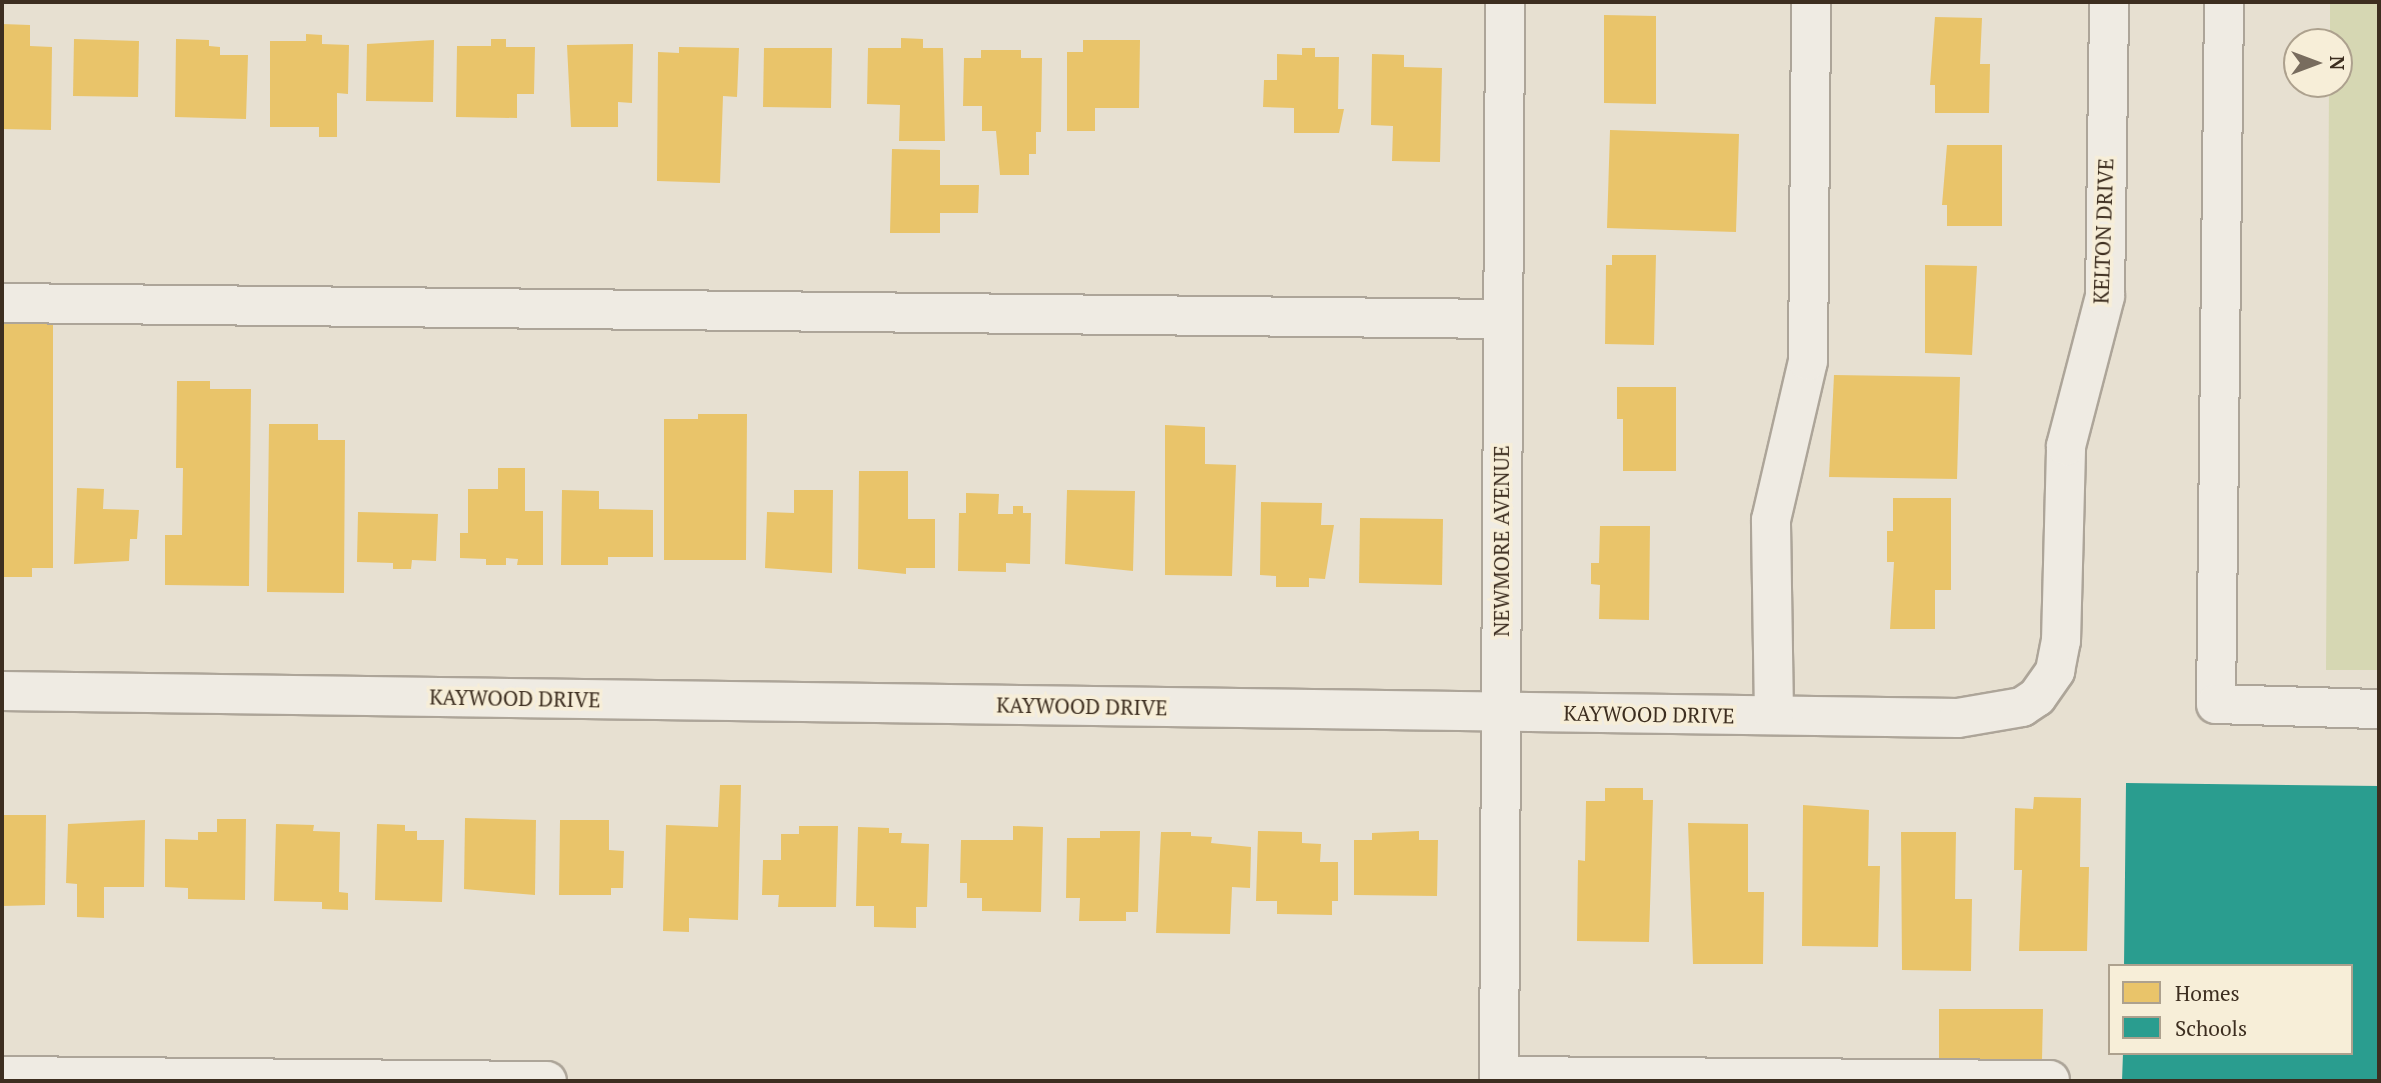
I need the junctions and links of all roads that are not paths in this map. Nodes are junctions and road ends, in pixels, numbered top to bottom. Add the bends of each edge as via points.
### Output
1 (1505, 2) edge
2 (1811, 2) edge
3 (2109, 2) edge
4 (2224, 2) edge
5 (2, 303) edge
6 (1503, 319) junction
7 (2063, 582) joint
8 (2, 691) edge
9 (2379, 709) edge
10 (1500, 712) junction
11 (1774, 715) junction
12 (2, 1076) edge
13 (1499, 1079) edge
14 (2050, 1080) edge
15 (547, 1081) edge

1 - 6 street, NEWMORE AVENUE
2 - 11 street via 1808,361 1771,520
3 - 7 street, KELTON DRIVE via 2105,296 2066,446
4 - 9 street via 2216,704
5 - 6 street
6 - 10 street, NEWMORE AVENUE
7 - 11 street, KAYWOOD DRIVE via 2055,671 2037,697 2022,707 1958,718
8 - 10 street, KAYWOOD DRIVE
10 - 11 street, KAYWOOD DRIVE
10 - 13 street, NEWMORE AVENUE
12 - 15 street
13 - 14 street

